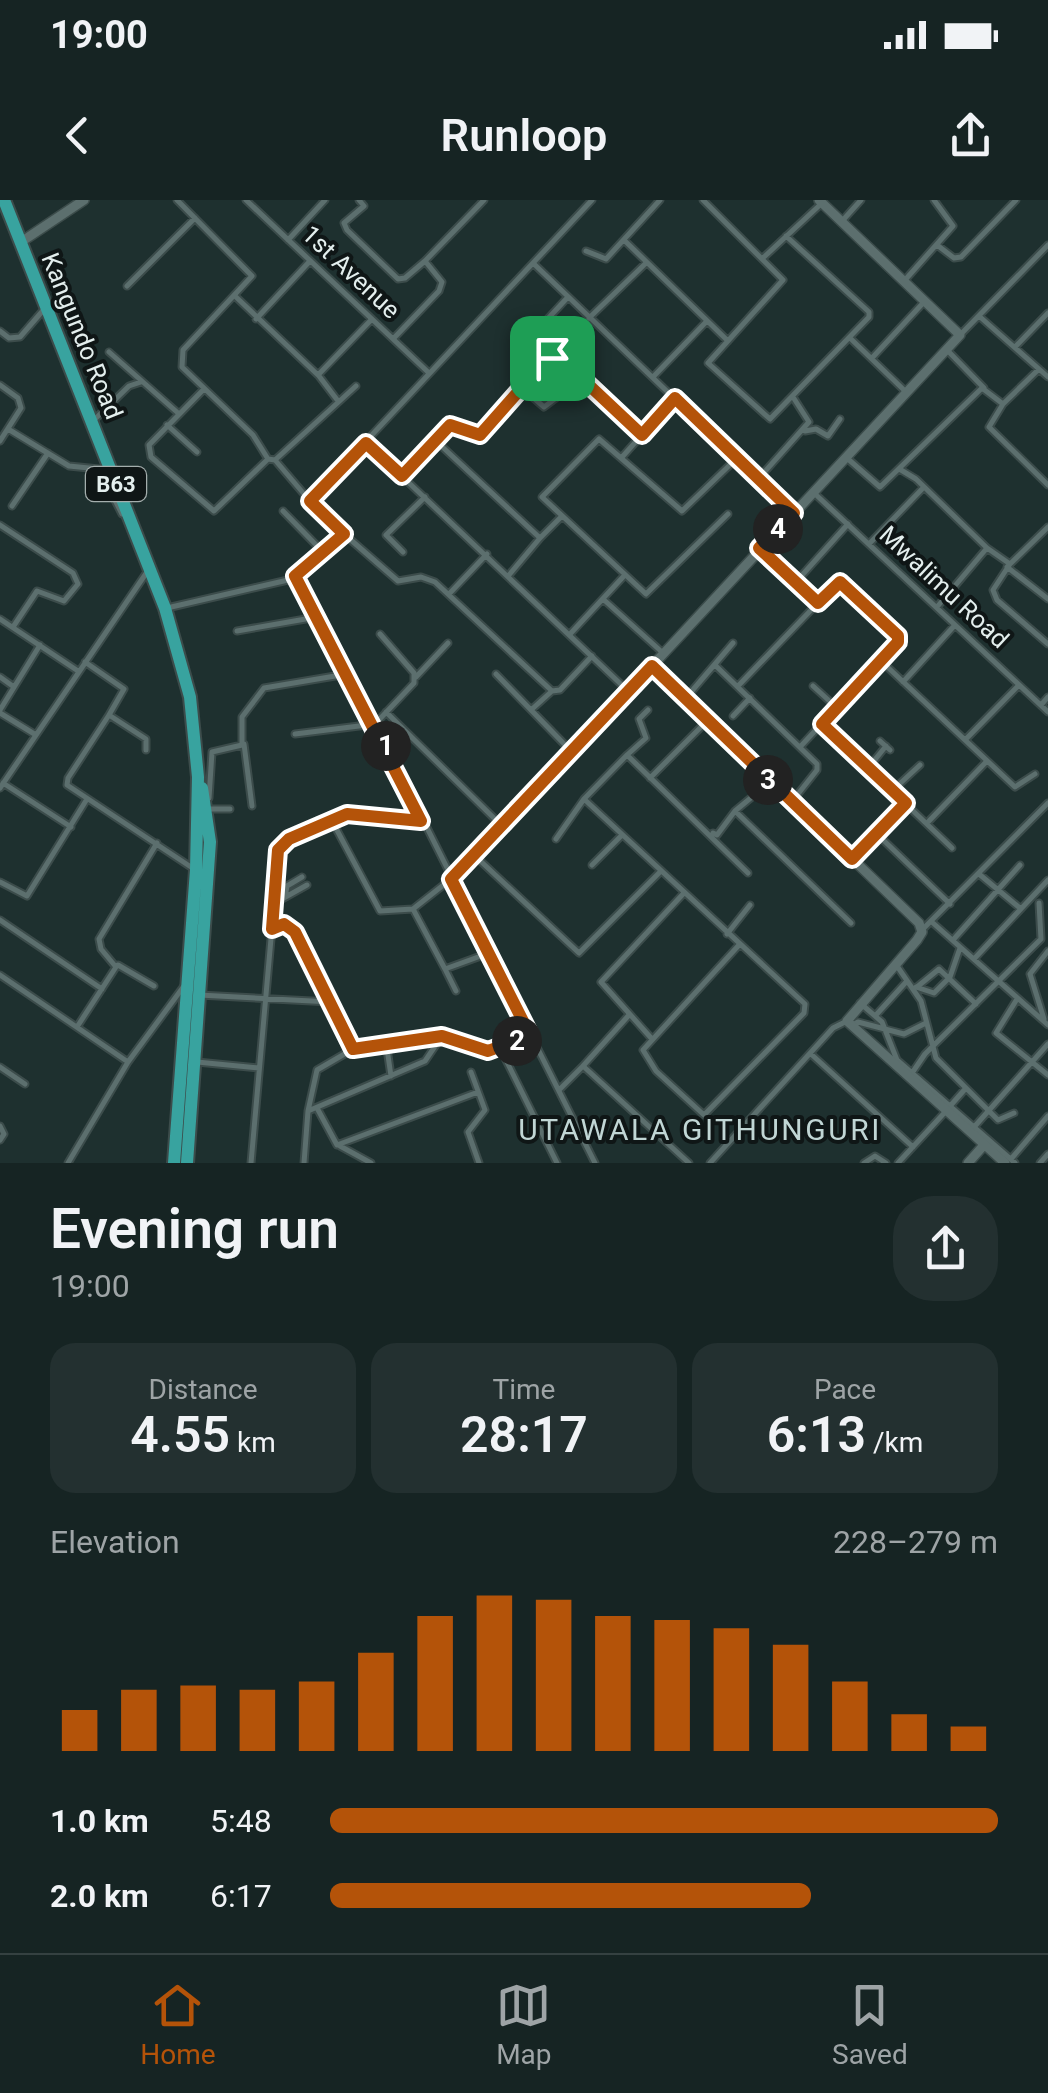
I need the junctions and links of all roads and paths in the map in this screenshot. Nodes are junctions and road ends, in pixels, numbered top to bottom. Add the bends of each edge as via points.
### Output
1 (4, 200) edge
2 (84, 200) edge
3 (177, 200) edge
4 (246, 200) edge
5 (325, 200) edge
6 (484, 200) edge
7 (592, 200) edge
8 (660, 200) edge
9 (703, 200) edge
10 (861, 200) edge
11 (934, 200) edge
12 (1016, 200) edge
13 (821, 201) edge
14 (364, 202) edge
15 (195, 218) junction
16 (842, 221) junction
17 (786, 236) junction
18 (288, 240) junction
19 (624, 240) junction
20 (20, 242) junction
21 (937, 245) junction
22 (1048, 245) edge
23 (586, 251) dead end
24 (764, 257) junction
25 (310, 261) junction
26 (424, 262) junction
27 (532, 263) junction
28 (646, 263) junction
29 (905, 280) junction
30 (127, 286) dead end
31 (236, 297) junction
32 (568, 298) junction
33 (926, 299) junction
34 (46, 306) junction
35 (1048, 312) edge
36 (979, 316) junction
37 (590, 318) junction
38 (256, 319) junction
39 (372, 319) junction
40 (706, 322) junction
41 (0, 331) edge
42 (960, 335) junction
43 (850, 338) junction
44 (393, 340) junction
45 (728, 341) junction
46 (1015, 347) junction
47 (948, 350) junction
48 (108, 352) dead end
49 (872, 358) junction
50 (1040, 369) junction
51 (429, 373) junction
52 (318, 375) junction
53 (533, 375) junction
54 (1048, 376) edge
55 (653, 377) junction
56 (141, 382) junction
57 (0, 385) edge
58 (356, 386) dead end
59 (522, 388) junction
60 (984, 388) junction
61 (204, 390) junction
62 (907, 392) junction
63 (560, 395) dead end
64 (793, 397) junction
65 (675, 398) junction
66 (338, 401) junction
67 (1003, 404) junction
68 (178, 413) junction
69 (93, 414) junction
70 (840, 419) dead end
71 (167, 425) junction
72 (8, 429) junction
73 (804, 431) junction
74 (642, 435) junction
75 (0, 441) edge
76 (436, 441) junction
77 (366, 443) junction
78 (196, 452) dead end
79 (48, 453) junction
80 (623, 456) junction
81 (846, 457) junction
82 (737, 458) junction
83 (271, 460) junction
84 (901, 470) junction
85 (402, 476) junction
86 (759, 478) junction
87 (1048, 485) edge
88 (924, 487) junction
89 (814, 492) junction
90 (426, 497) junction
91 (310, 501) junction
92 (12, 506) dead end
93 (283, 511) dead end
94 (794, 513) junction
95 (728, 514) dead end
96 (561, 517) junction
97 (848, 524) junction
98 (0, 525) edge
99 (1048, 527) edge
100 (344, 534) junction
101 (137, 537) junction
102 (540, 538) junction
103 (869, 544) junction
104 (759, 548) junction
105 (986, 548) junction
106 (403, 552) dead end
107 (324, 553) junction
108 (487, 554) junction
109 (1008, 566) junction
110 (150, 568) junction
111 (510, 575) junction
112 (295, 576) junction
113 (623, 577) junction
114 (795, 583) junction
115 (449, 594) junction
116 (603, 599) junction
117 (1048, 599) edge
118 (818, 603) junction
119 (936, 607) junction
120 (165, 608) junction
121 (317, 617) junction
122 (0, 619) edge
123 (955, 626) junction
124 (13, 628) junction
125 (237, 631) dead end
126 (380, 634) dead end
127 (570, 634) junction
128 (448, 643) dead end
129 (733, 643) dead end
130 (1048, 644) edge
131 (40, 645) junction
132 (663, 653) junction
133 (592, 656) junction
134 (880, 660) junction
135 (85, 662) junction
136 (652, 666) junction
137 (716, 666) junction
138 (78, 671) junction
139 (348, 674) junction
140 (496, 674) dead end
141 (0, 677) edge
142 (415, 678) junction
143 (903, 682) junction
144 (1019, 684) junction
145 (738, 686) junction
146 (813, 686) dead end
147 (14, 687) junction
148 (627, 690) junction
149 (552, 691) junction
150 (750, 698) junction
151 (1048, 698) edge
152 (683, 701) junction
153 (1041, 705) junction
154 (836, 708) junction
155 (531, 710) junction
156 (648, 710) dead end
157 (0, 711) edge
158 (386, 712) junction
159 (1048, 712) edge
160 (109, 715) junction
161 (733, 716) dead end
162 (706, 722) junction
163 (375, 724) junction
164 (822, 724) junction
165 (296, 734) dead end
166 (36, 735) junction
167 (966, 740) junction
168 (244, 741) junction
169 (885, 746) dead end
170 (800, 747) junction
171 (146, 750) dead end
172 (571, 752) junction
173 (627, 755) junction
174 (988, 761) junction
175 (920, 765) dead end
176 (869, 767) junction
177 (1035, 774) dead end
178 (198, 776) junction
179 (650, 778) junction
180 (770, 782) junction
181 (2, 786) edge
182 (893, 790) junction
183 (87, 798) junction
184 (584, 799) junction
185 (792, 801) junction
186 (906, 803) junction
187 (1047, 804) edge
188 (252, 806) dead end
189 (230, 809) dead end
190 (209, 810) junction
191 (735, 811) junction
192 (332, 819) junction
193 (421, 821) junction
194 (929, 821) junction
195 (502, 826) junction
196 (70, 827) junction
197 (710, 832) junction
198 (876, 834) junction
199 (622, 835) junction
200 (556, 839) dead end
201 (203, 842) junction
202 (157, 843) junction
203 (952, 848) dead end
204 (474, 855) junction
205 (852, 859) junction
206 (592, 865) dead end
207 (1020, 865) dead end
208 (196, 870) junction
209 (661, 871) junction
210 (748, 873) dead end
211 (979, 874) junction
212 (302, 877) dead end
213 (451, 879) junction
214 (1048, 880) edge
215 (0, 882) edge
216 (306, 885) dead end
217 (995, 888) junction
218 (684, 893) junction
219 (1032, 896) junction
220 (285, 898) junction
221 (1039, 902) junction
222 (273, 904) junction
223 (950, 904) junction
224 (750, 906) dead end
225 (413, 908) junction
226 (1021, 909) junction
227 (1048, 911) edge
228 (0, 920) edge
229 (933, 922) junction
230 (851, 924) dead end
231 (272, 929) junction
232 (922, 930) junction
233 (727, 934) junction
234 (953, 940) junction
235 (739, 945) junction
236 (960, 947) junction
237 (1048, 951) edge
238 (488, 953) junction
239 (974, 959) junction
240 (116, 964) junction
241 (895, 964) junction
242 (445, 968) junction
243 (0, 975) edge
244 (950, 977) junction
245 (908, 979) junction
246 (188, 981) junction
247 (998, 982) junction
248 (154, 986) dead end
249 (915, 987) junction
250 (102, 989) junction
251 (456, 991) dead end
252 (196, 995) junction
253 (265, 999) junction
254 (1017, 999) junction
255 (1048, 1000) edge
256 (331, 1002) junction
257 (859, 1002) junction
258 (976, 1004) junction
259 (1043, 1007) junction
260 (630, 1015) junction
261 (876, 1015) junction
262 (1046, 1019) edge
263 (851, 1021) junction
264 (926, 1023) junction
265 (76, 1026) junction
266 (885, 1031) junction
267 (530, 1035) junction
268 (442, 1036) junction
269 (652, 1039) junction
270 (386, 1042) junction
271 (1048, 1044) edge
272 (932, 1047) junction
273 (353, 1049) junction
274 (501, 1050) junction
275 (811, 1054) junction
276 (896, 1060) junction
277 (128, 1062) junction
278 (194, 1062) junction
279 (1032, 1062) junction
280 (583, 1066) junction
281 (0, 1067) edge
282 (258, 1068) junction
283 (471, 1072) dead end
284 (912, 1073) junction
285 (1048, 1075) edge
286 (390, 1076) junction
287 (26, 1084) dead end
288 (966, 1087) junction
289 (558, 1091) junction
290 (478, 1092) junction
291 (317, 1108) junction
292 (949, 1108) junction
293 (989, 1110) junction
294 (308, 1111) junction
295 (1014, 1114) dead end
296 (1048, 1116) edge
297 (0, 1126) edge
298 (973, 1129) junction
299 (0, 1140) edge
300 (337, 1145) junction
301 (984, 1145) junction
302 (913, 1147) junction
303 (1048, 1154) edge
304 (713, 1162) edge
305 (1009, 1162) edge
306 (68, 1163) edge
307 (174, 1163) edge
308 (187, 1163) edge
309 (251, 1163) edge
310 (304, 1163) edge
311 (372, 1163) edge
312 (479, 1163) edge
313 (557, 1163) edge
314 (595, 1163) edge
315 (688, 1163) edge
316 (864, 1163) edge
317 (886, 1163) edge
318 (898, 1163) edge
319 (968, 1163) edge
320 (1040, 1163) edge

1 - 20 highway, Kangundo Road / B63
2 - 20 street
3 - 15 street
4 - 18 street, 1st Avenue
5 - 18 street
6 - 26 street
7 - 27 street
8 - 19 street
9 - 24 street
10 - 16 street
11 - 21 street via 954,223
12 - 21 street via 957,258
13 - 16 street
13 - 17 street
14 - 26 street via 345,228 398,278
15 - 30 street
15 - 31 street via 251,272
16 - 29 street
17 - 24 street
17 - 43 street via 868,312
18 - 25 street, 1st Avenue
19 - 23 street via 603,260
19 - 28 street
20 - 34 highway, Kangundo Road / B63
21 - 29 street
22 - 36 street
24 - 45 street via 783,284
25 - 38 street
25 - 39 street, 1st Avenue
26 - 44 street via 442,288
27 - 32 street
27 - 51 street
28 - 37 street
28 - 40 street
29 - 33 street
31 - 38 street
31 - 61 street via 180,355 182,367
32 - 37 street
32 - 53 street via 516,353
33 - 42 street
33 - 49 street
34 - 41 street via 20,337
34 - 69 highway, Kangundo Road / B63
35 - 46 street
36 - 42 street
36 - 46 street
37 - 55 street
38 - 52 street
39 - 44 street, 1st Avenue
39 - 52 street
40 - 45 street
40 - 55 street
42 - 47 street
43 - 49 street
43 - 64 street
44 - 51 street, 1st Avenue
45 - 64 street via 709,365 768,419
46 - 50 street
47 - 60 street
47 - 62 street
48 - 56 street
49 - 62 street
50 - 54 street
50 - 67 street
51 - 77 street
52 - 66 street
53 - 59 street
53 - 74 street via 559,357
55 - 65 street
56 - 68 street
56 - 69 street
57 - 72 street via 21,403
58 - 66 street
59 - 63 street via 544,407
59 - 76 street via 480,435 454,424
60 - 67 street
60 - 84 street
61 - 68 street
61 - 83 street
62 - 81 street
64 - 73 street via 809,417
65 - 74 street
65 - 82 street
66 - 83 street
67 - 87 street via 990,431
68 - 71 street
69 - 101 highway, Kangundo Road / B63
70 - 73 street via 828,436
71 - 78 street
71 - 83 street via 149,445 151,457 214,511
72 - 75 street
72 - 79 street
73 - 86 street
74 - 80 street
76 - 85 street
76 - 102 street
77 - 85 street
77 - 91 street
79 - 92 street
79 - 101 street via 72,467 102,472
80 - 82 street via 682,511
80 - 96 street via 602,440 590,444 542,494
81 - 84 street via 880,487
81 - 89 street
82 - 86 street
83 - 91 street
84 - 88 street
85 - 90 street
86 - 94 street
88 - 103 street
88 - 105 street
89 - 94 street
89 - 97 street, Mwalimu Road
90 - 106 street via 386,535
90 - 108 street
91 - 100 street
93 - 107 street
94 - 104 street
95 - 113 street via 650,593
96 - 102 street
96 - 113 street
97 - 103 street, Mwalimu Road
97 - 114 street
98 - 124 street via 73,573 78,584 64,601 39,589
99 - 109 street
100 - 107 street
100 - 115 street via 398,581 428,578
101 - 110 highway, Kangundo Road / B63
102 - 111 street
103 - 119 street, Mwalimu Road
104 - 114 street
104 - 132 street
105 - 109 street
105 - 119 street
107 - 112 street
108 - 111 street
108 - 115 street
109 - 117 street
109 - 130 street via 994,594
110 - 120 highway, Kangundo Road / B63
110 - 135 street
111 - 127 street
112 - 120 street
112 - 121 street
113 - 116 street
114 - 118 street
115 - 149 street
116 - 127 street
116 - 132 street
118 - 134 street via 840,582 898,636
118 - 145 street
119 - 123 street, Mwalimu Road
120 - 178 highway, Kangundo Road / B63 via 190,697
121 - 125 street
121 - 139 street
122 - 124 street
123 - 143 street
123 - 144 street, Mwalimu Road
124 - 131 street
126 - 142 street
127 - 133 street
128 - 142 street
129 - 137 street
131 - 138 street
131 - 147 street
132 - 136 street
133 - 148 street
133 - 149 street
134 - 143 street
134 - 154 street
135 - 138 street
135 - 160 street via 124,689
136 - 148 street
136 - 152 street
137 - 145 street
137 - 152 street
138 - 166 street
139 - 163 street
139 - 168 street via 267,685 242,717
140 - 155 street
141 - 147 street
142 - 158 street
143 - 167 street
144 - 153 street, Mwalimu Road
144 - 167 street
145 - 150 street
146 - 154 street
147 - 157 street
148 - 172 street
149 - 155 street
150 - 161 street
150 - 170 street
151 - 153 street
152 - 162 street
153 - 159 street, Mwalimu Road
154 - 164 street
155 - 172 street
156 - 173 street via 639,719 646,738
157 - 166 street
158 - 163 street
158 - 195 street
160 - 171 street via 146,738
160 - 183 street via 66,781
162 - 179 street
162 - 180 street
163 - 165 street
163 - 193 street
164 - 170 street
164 - 176 street
166 - 181 street
167 - 174 street
168 - 188 street
168 - 190 street via 212,752
169 - 176 street
170 - 185 street via 818,767
172 - 195 street
173 - 179 street
173 - 184 street
174 - 177 street via 1015,788
174 - 194 street
175 - 182 street
176 - 182 street
178 - 190 highway, Kangundo Road / B63
178 - 201 highway, Kangundo Road / B63
179 - 197 street
180 - 185 street
180 - 191 street
181 - 196 street
182 - 186 street
183 - 196 street
183 - 202 street
184 - 199 street
184 - 200 street
185 - 205 street
186 - 194 street
186 - 198 street
187 - 211 street
189 - 190 street
190 - 201 highway, Kangundo Road / B63
191 - 197 street via 717,834
191 - 230 street
192 - 193 street via 359,812
192 - 222 street via 282,844
192 - 225 street via 380,911
193 - 213 street
194 - 203 street
195 - 204 street
196 - 215 street via 27,896
197 - 210 street
198 - 205 street
198 - 223 street
199 - 206 street
199 - 209 street
201 - 208 highway, Kangundo Road / B63
201 - 252 highway, Kangundo Road / B63
202 - 208 street
202 - 240 street via 99,939
204 - 209 street via 579,953
204 - 213 street
205 - 232 street
207 - 217 street
208 - 246 highway, Kangundo Road / B63
209 - 218 street
211 - 217 street
211 - 223 street
212 - 220 street via 287,886
213 - 225 street
213 - 238 street
214 - 219 street
216 - 220 street
217 - 226 street
217 - 234 street
218 - 233 street
218 - 260 street via 601,982
219 - 221 street
219 - 226 street
220 - 222 street
221 - 227 street
221 - 247 street via 1043,936
222 - 231 street
223 - 229 street
224 - 233 street
225 - 242 street
226 - 239 street
228 - 250 street
229 - 232 street
229 - 234 street
231 - 253 street
231 - 256 street via 290,926
232 - 241 street
233 - 235 street
234 - 236 street
235 - 269 street
235 - 269 street via 805,1004 804,1011 708,1115 645,1058
236 - 239 street
236 - 244 street
237 - 259 street via 1030,974
238 - 242 street
238 - 267 street
239 - 247 street
240 - 248 street
240 - 250 street
241 - 245 street
241 - 257 street
242 - 251 street
243 - 265 street
244 - 249 street via 932,994
244 - 249 street via 936,968
244 - 258 street
245 - 249 street
245 - 261 street
246 - 277 street
246 - 307 highway, Kangundo Road / B63
247 - 254 street
247 - 258 street
249 - 264 street
250 - 265 street
252 - 253 street
252 - 278 highway, Kangundo Road / B63
253 - 256 street
253 - 282 street
254 - 262 street
254 - 279 street via 996,1033
255 - 259 street
256 - 273 street
257 - 261 street
257 - 263 street
258 - 272 street
259 - 262 street
260 - 269 street
260 - 280 street
261 - 266 street
263 - 266 street
263 - 275 street via 834,1028
263 - 276 street
263 - 292 street
264 - 266 street via 904,1034
264 - 272 street
265 - 277 street
266 - 276 street
267 - 274 street
267 - 289 street
268 - 270 street
268 - 274 street via 477,1050
268 - 286 street via 429,1058
270 - 273 street
270 - 286 street
271 - 279 street
272 - 284 street
272 - 288 street
273 - 294 street via 317,1070
274 - 313 street
275 - 302 street
275 - 304 street
276 - 284 street
277 - 306 street
278 - 282 street
278 - 308 highway, Kangundo Road / B63
279 - 285 street
279 - 293 street
280 - 289 street
280 - 315 street
281 - 287 street
282 - 309 street
283 - 290 street
284 - 292 street
286 - 291 street
288 - 292 street
288 - 293 street
289 - 314 street
290 - 300 street
290 - 312 street via 485,1114 468,1132
291 - 294 street
291 - 300 street
292 - 298 street
292 - 302 street
293 - 295 street via 1000,1121
293 - 298 street
294 - 310 street
296 - 305 street
297 - 299 street
298 - 301 street
298 - 305 street
300 - 311 street
301 - 305 street
301 - 319 street
302 - 318 street
303 - 320 street
316 - 317 street via 875,1156

